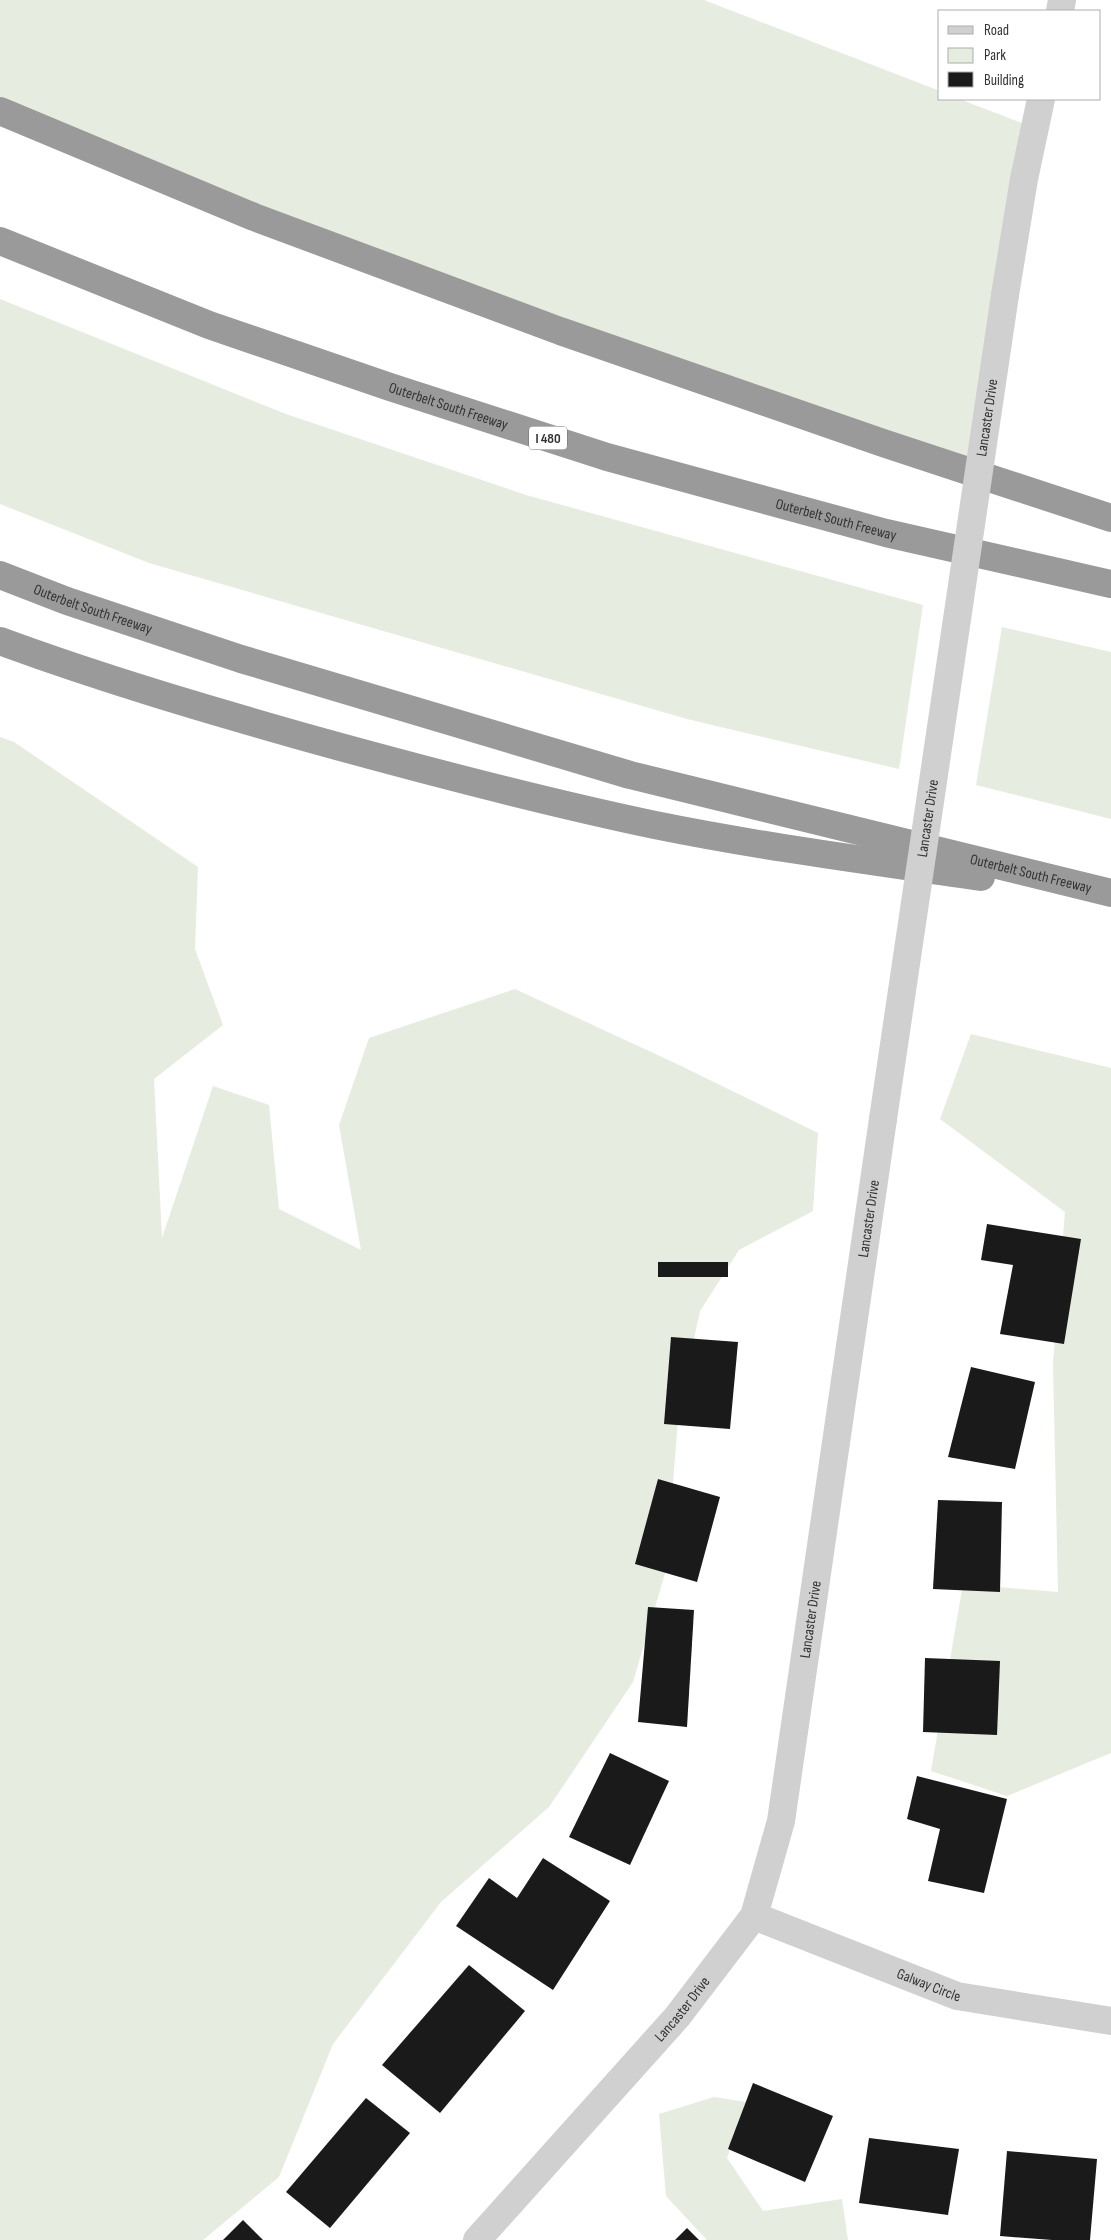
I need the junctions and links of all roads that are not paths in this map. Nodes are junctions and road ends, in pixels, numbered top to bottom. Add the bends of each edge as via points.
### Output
1 (1041, 100) edge
2 (0, 111) edge
3 (0, 242) edge
4 (1111, 518) edge
5 (0, 575) edge
6 (1111, 584) edge
7 (0, 641) edge
8 (1111, 894) edge
9 (754, 1916) junction
10 (1111, 2021) edge
11 (477, 2240) edge

1 - 9 street, Lancaster Drive, bridge via 1005,295 781,1821
2 - 4 highway via 254,216 560,332
3 - 6 highway, Outerbelt South Freeway / I 480 via 208,325 607,457 886,533
5 - 8 highway, Outerbelt South Freeway via 241,659 630,775
7 - 8 highway via 229,716 413,767 655,825 810,852
9 - 10 street, Galway Circle via 957,1996
9 - 11 street, Lancaster Drive via 676,2016

